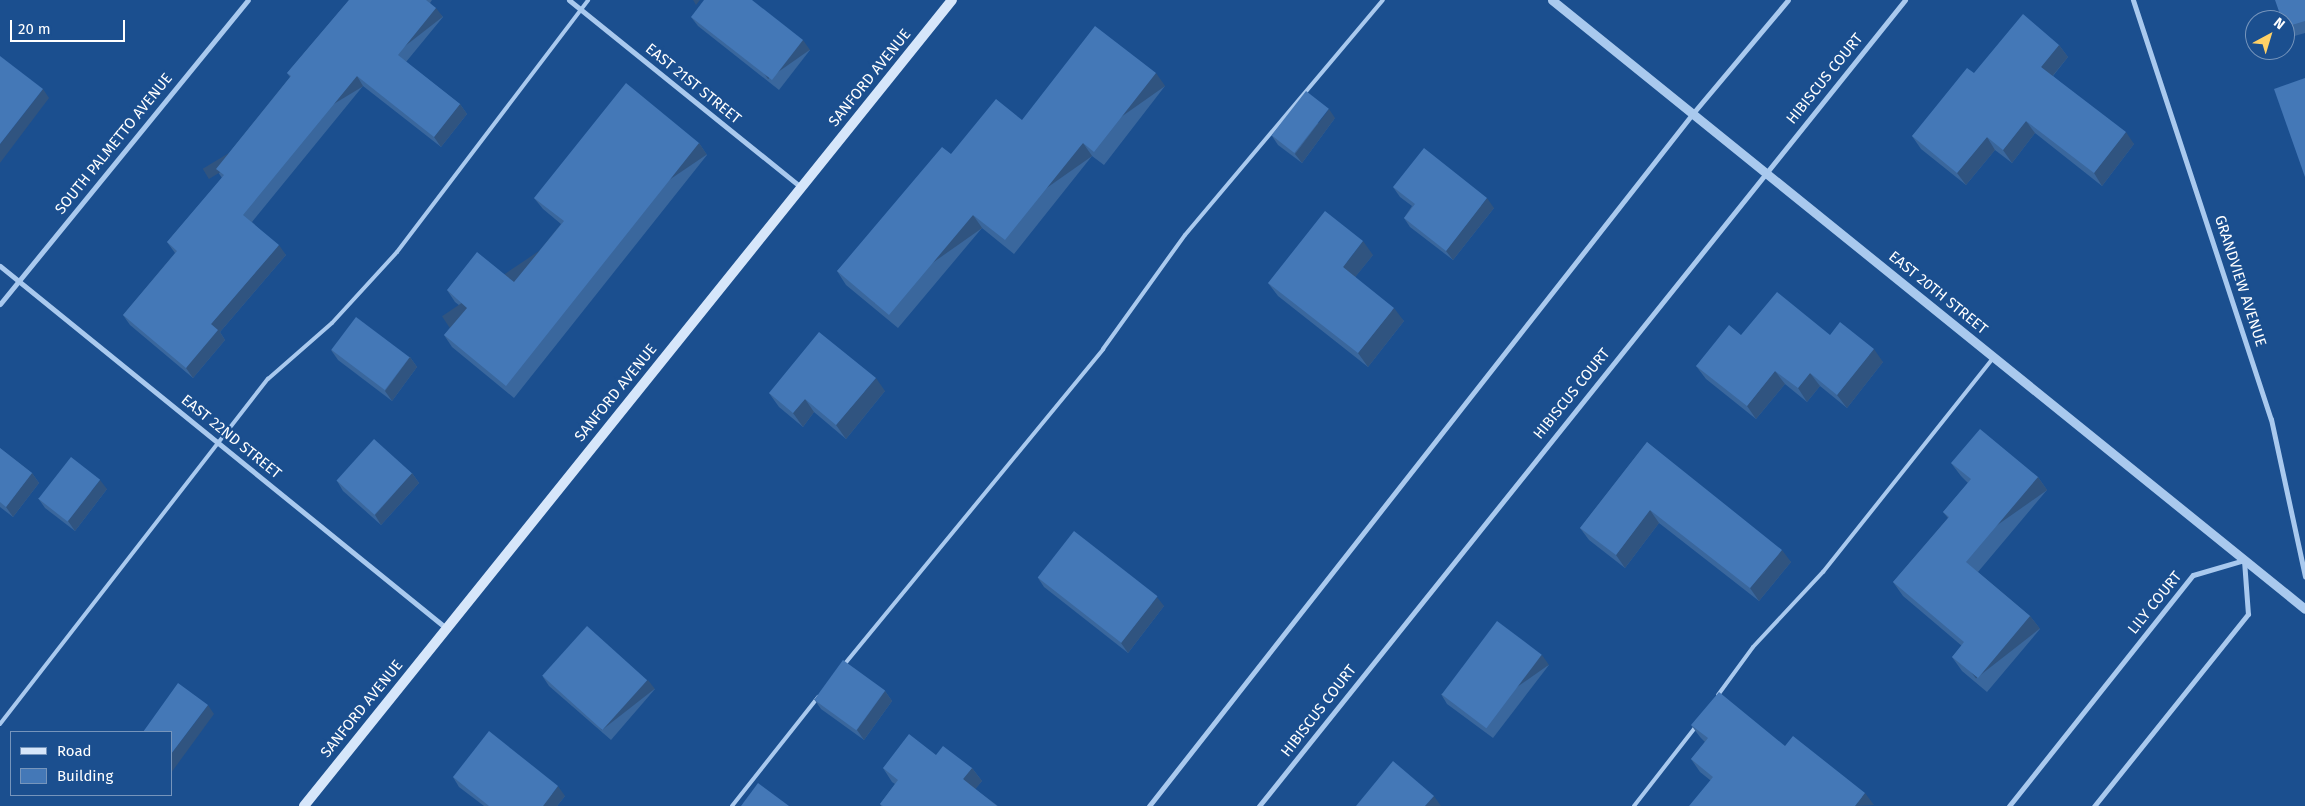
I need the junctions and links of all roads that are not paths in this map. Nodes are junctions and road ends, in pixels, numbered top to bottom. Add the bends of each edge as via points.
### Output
1 (248, 0) edge
2 (570, 0) edge
3 (588, 0) edge
4 (952, 0) edge
5 (1383, 0) edge
6 (1552, 0) edge
7 (1788, 0) edge
8 (1905, 0) edge
9 (2133, 0) edge
10 (581, 10) junction
11 (1694, 112) junction
12 (1766, 171) junction
13 (801, 188) junction
14 (0, 266) edge
15 (19, 281) junction
16 (0, 304) edge
17 (1994, 356) junction
18 (217, 442) junction
19 (2244, 560) junction
20 (2305, 576) edge
21 (2305, 609) edge
22 (446, 628) junction
23 (840, 669) edge
24 (822, 692) edge
25 (1715, 699) edge
26 (1699, 722) edge
27 (0, 724) edge
28 (304, 806) edge
29 (732, 806) edge
30 (1149, 806) edge
31 (1259, 806) edge
32 (1634, 806) edge
33 (2009, 806) edge
34 (2094, 806) edge

1 - 15 street, SOUTH PALMETTO AVENUE
2 - 10 street, EAST 21ST STREET
3 - 10 lane
4 - 13 main road, SANFORD AVENUE
5 - 23 lane via 1185,235 1102,349
6 - 11 street, EAST 20TH STREET
7 - 11 street
8 - 12 street, HIBISCUS COURT
9 - 20 street, GRANDVIEW AVENUE via 2271,419
10 - 13 street, EAST 21ST STREET
10 - 18 lane via 397,252 332,323 268,379
11 - 12 street, EAST 20TH STREET
11 - 30 street
12 - 17 street, EAST 20TH STREET
12 - 31 street, HIBISCUS COURT
13 - 22 main road, SANFORD AVENUE
14 - 15 street, EAST 22ND STREET
15 - 16 street, SOUTH PALMETTO AVENUE
15 - 18 street, EAST 22ND STREET
17 - 19 street, EAST 20TH STREET
17 - 25 lane via 1823,572 1753,647
18 - 22 street, EAST 22ND STREET
18 - 27 lane
19 - 21 street, EAST 20TH STREET
19 - 33 street, LILY COURT via 2193,575
19 - 34 street via 2248,614
22 - 28 main road, SANFORD AVENUE
24 - 29 lane
26 - 32 lane

